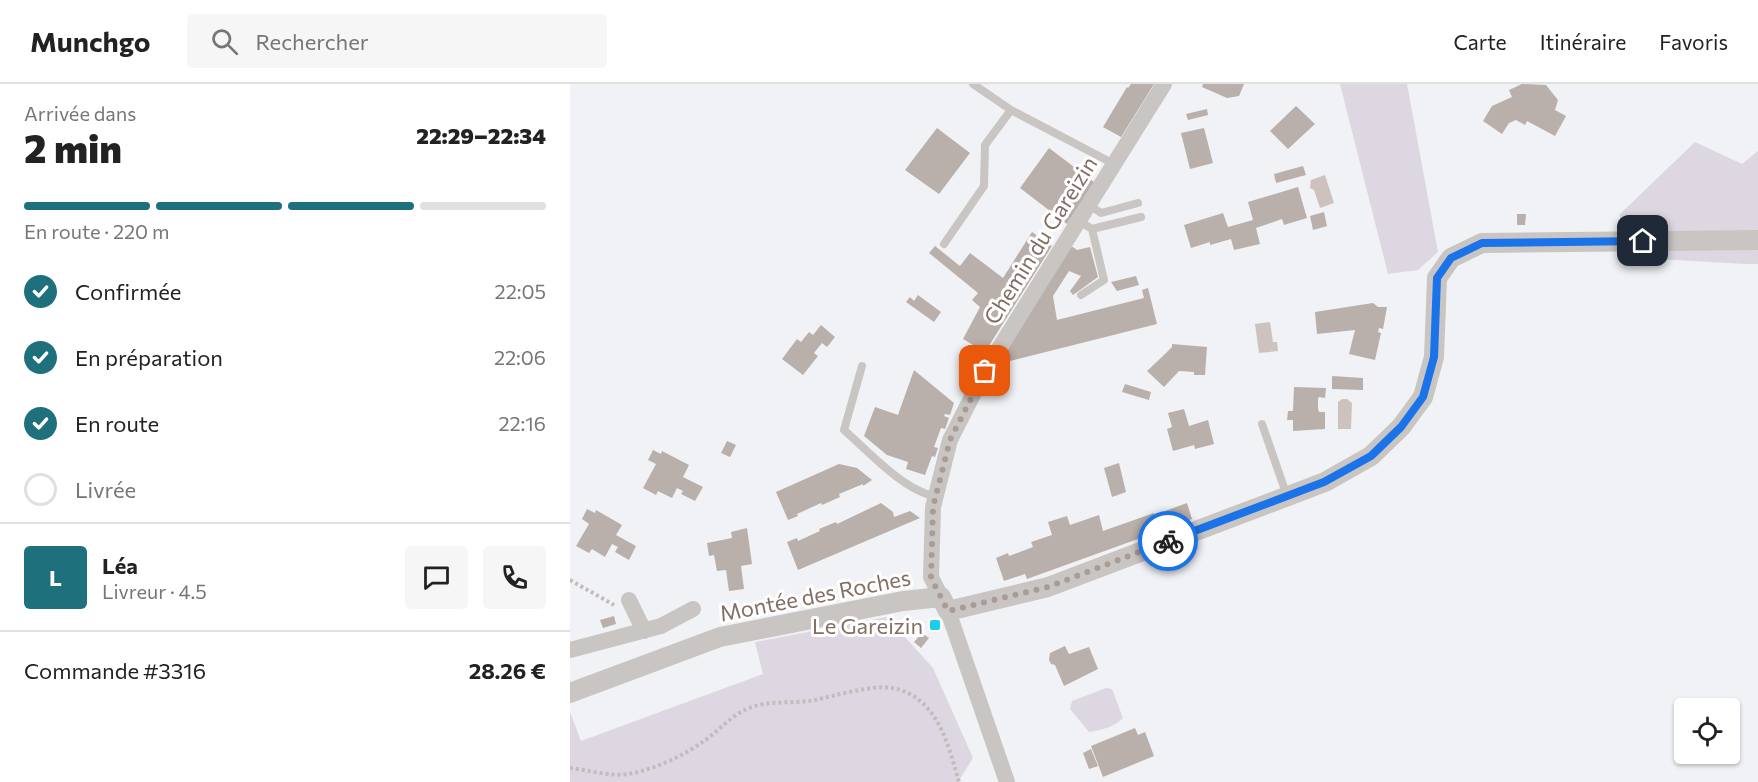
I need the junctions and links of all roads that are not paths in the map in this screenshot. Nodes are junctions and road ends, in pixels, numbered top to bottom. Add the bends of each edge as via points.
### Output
1 (973, 84) edge
2 (1164, 84) edge
3 (1011, 110) junction
4 (1114, 164) junction
5 (1138, 203) dead end
6 (1089, 206) junction
7 (1141, 217) dead end
8 (1085, 225) junction
9 (1758, 240) edge
10 (944, 244) dead end
11 (1081, 295) dead end
12 (862, 366) dead end
13 (1262, 424) dead end
14 (935, 496) junction
15 (1287, 496) junction
16 (630, 603) road end
17 (944, 604) junction
18 (693, 609) dead end
19 (644, 631) junction
20 (570, 650) edge
21 (570, 693) edge
22 (1007, 782) edge

1 - 3 lane
2 - 4 street, Chemin du Gareizin
3 - 4 lane
3 - 10 lane via 985,145 984,186
4 - 6 street, Chemin du Gareizin
5 - 6 lane via 1101,213
6 - 8 street, Chemin du Gareizin
7 - 8 lane
8 - 11 lane via 1104,280
8 - 14 street, Chemin du Gareizin via 985,371 950,440
9 - 15 street, Montée des Roches via 1482,243 1451,258 1437,278 1434,357 1423,397 1401,427 1371,456 1324,482
12 - 14 lane via 844,430 908,486
13 - 15 lane
14 - 17 street, Chemin du Gareizin via 931,578
15 - 17 street, Montée des Roches via 1048,587
16 - 19 street
17 - 21 street, Montée des Roches via 903,601 720,636
17 - 22 street, Chemin du Gareizin
18 - 19 street via 661,627
19 - 20 street

